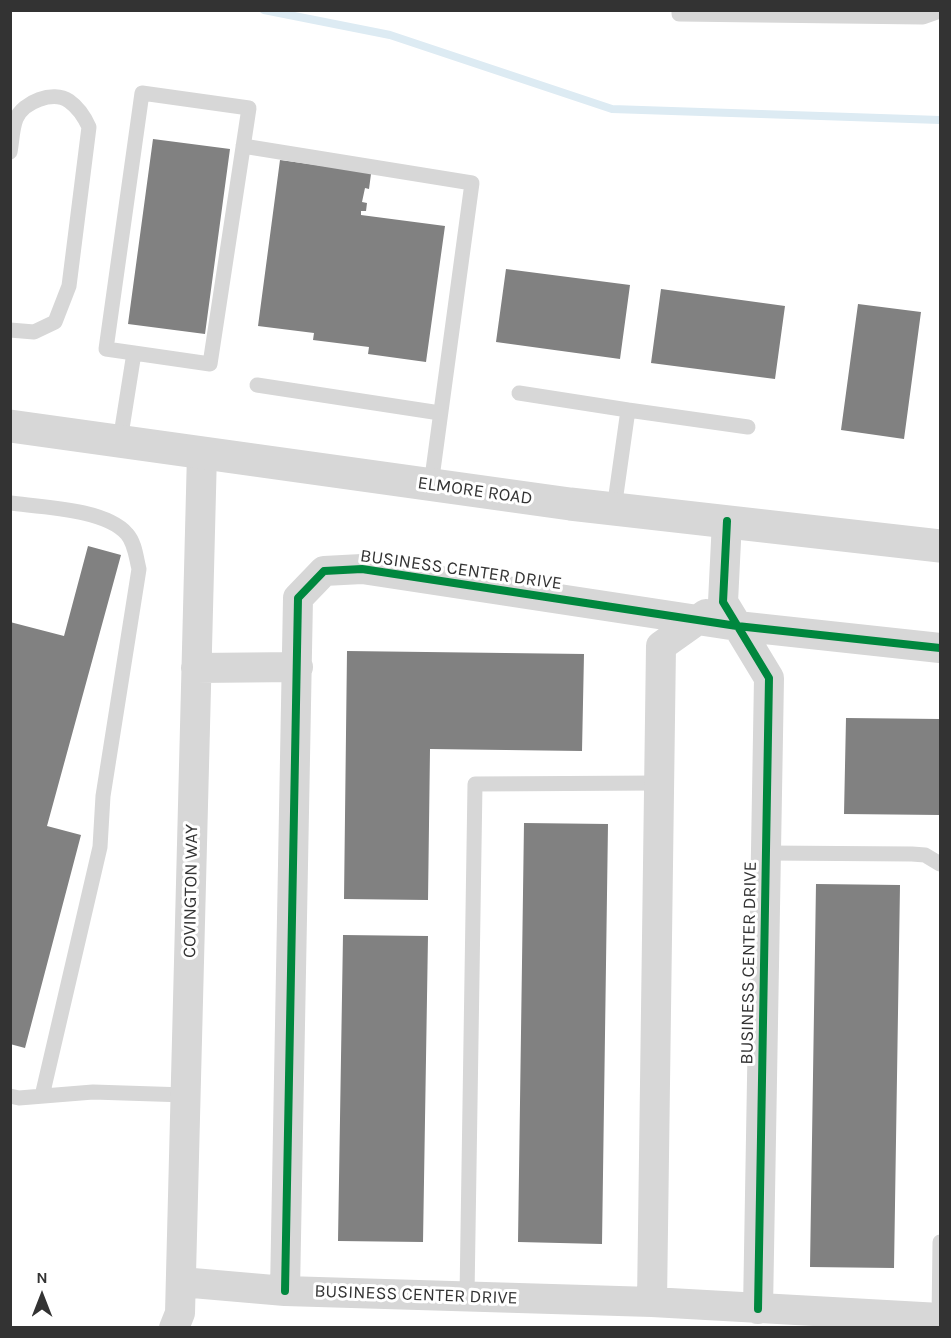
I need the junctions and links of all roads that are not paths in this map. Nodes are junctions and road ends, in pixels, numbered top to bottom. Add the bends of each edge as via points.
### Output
1 (679, 10) edge
2 (940, 11) edge
3 (243, 146) junction
4 (10, 152) edge
5 (10, 330) edge
6 (134, 353) junction
7 (257, 385) dead end
8 (519, 393) dead end
9 (628, 410) junction
10 (440, 413) junction
11 (10, 426) edge
12 (748, 427) dead end
13 (120, 441) junction
14 (202, 453) junction
15 (431, 485) junction
16 (10, 503) edge
17 (614, 509) junction
18 (727, 521) junction
19 (940, 546) edge
20 (730, 614) junction
21 (698, 620) junction
22 (940, 648) edge
23 (298, 667) junction
24 (196, 668) junction
25 (660, 783) junction
26 (766, 853) junction
27 (940, 864) edge
28 (186, 1095) junction
29 (10, 1096) edge
30 (42, 1096) junction
31 (940, 1242) edge
32 (181, 1282) junction
33 (285, 1291) junction
34 (467, 1296) junction
35 (652, 1302) junction
36 (758, 1309) junction
37 (940, 1318) edge
38 (174, 1328) edge

1 - 2 lane via 679,14 923,17
3 - 6 lane via 210,364
3 - 6 lane via 249,108 142,93 106,350
3 - 10 lane via 472,183
4 - 5 lane via 16,118 29,104 46,97 67,99 82,112 89,127 69,285 55,322 34,333
6 - 13 lane
7 - 10 lane
8 - 9 lane
9 - 12 lane
9 - 17 lane
10 - 15 lane
11 - 13 street, ELMORE ROAD
13 - 14 street, ELMORE ROAD
14 - 15 street, ELMORE ROAD
14 - 24 street, COVINGTON WAY
15 - 17 street, ELMORE ROAD
16 - 30 lane via 87,513 109,523 126,533 139,569 103,796 100,847
17 - 18 street, ELMORE ROAD
18 - 19 street, ELMORE ROAD
18 - 20 street
20 - 21 street
20 - 22 street
20 - 26 street, BUSINESS CENTER DRIVE via 769,678
21 - 23 street, BUSINESS CENTER DRIVE via 362,569 324,571 298,598
21 - 25 street via 661,646
23 - 24 street
23 - 33 street
24 - 28 street, COVINGTON WAY
25 - 34 lane via 475,784
25 - 35 street
26 - 27 lane via 912,854 925,855
26 - 36 street, BUSINESS CENTER DRIVE
28 - 30 lane via 139,1091
28 - 32 street, COVINGTON WAY
29 - 30 lane
31 - 37 lane
32 - 33 street, BUSINESS CENTER DRIVE
32 - 38 street, COVINGTON WAY via 180,1313
33 - 34 street, BUSINESS CENTER DRIVE
34 - 35 street, BUSINESS CENTER DRIVE
35 - 36 street, BUSINESS CENTER DRIVE
36 - 37 street, BUSINESS CENTER DRIVE

